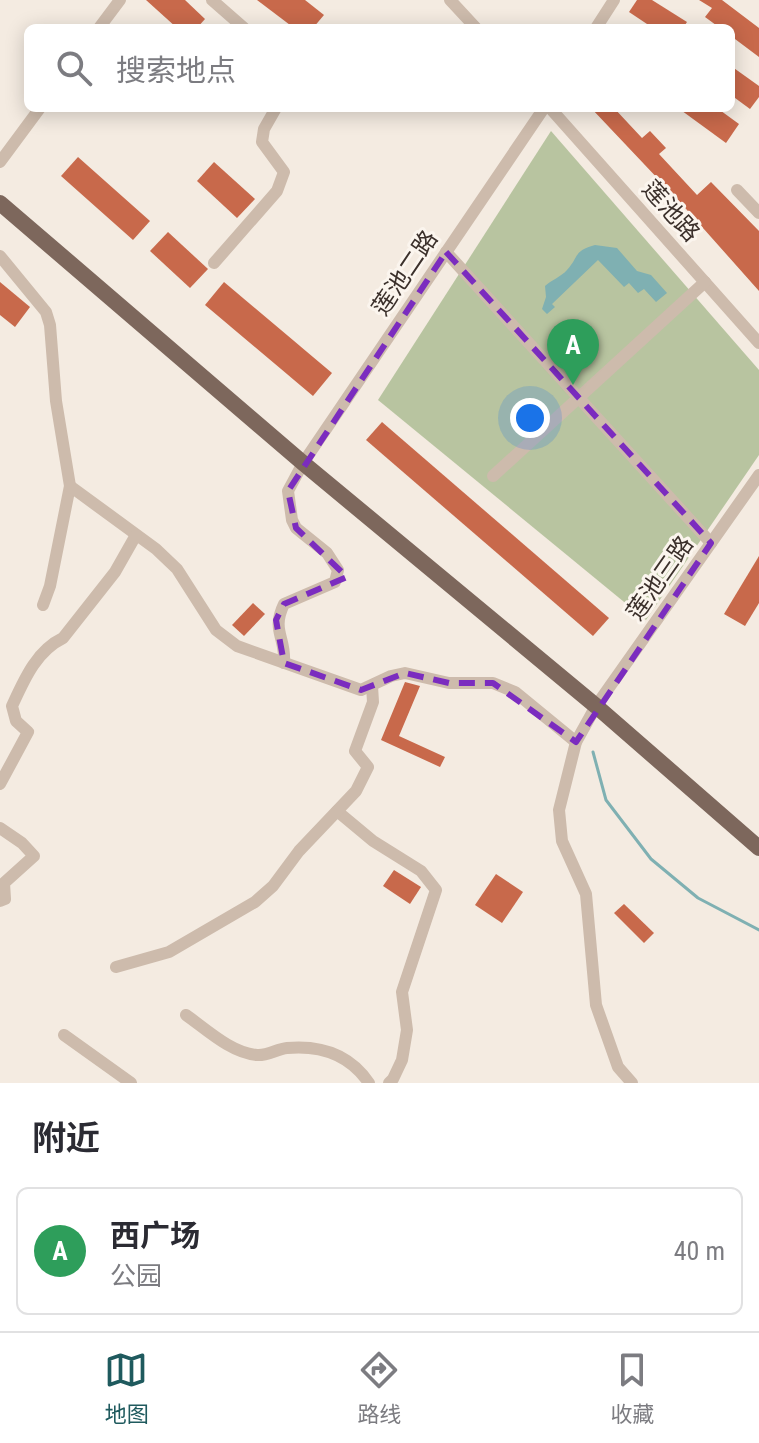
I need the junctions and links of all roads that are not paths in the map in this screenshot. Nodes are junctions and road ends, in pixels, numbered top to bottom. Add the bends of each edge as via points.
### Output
1 (120, 0) edge
2 (212, 0) edge
3 (450, 0) edge
4 (614, 0) edge
5 (102, 24) edge
6 (239, 24) edge
7 (472, 24) edge
8 (599, 24) edge
9 (37, 112) edge
10 (274, 112) edge
11 (541, 112) edge
12 (554, 112) edge
13 (0, 162) edge
14 (737, 190) dead end
15 (0, 203) edge
16 (759, 213) edge
17 (446, 252) junction
18 (0, 256) edge
19 (214, 263) dead end
20 (705, 282) junction
21 (759, 343) edge
22 (578, 398) junction
23 (303, 463) junction
24 (759, 475) edge
25 (493, 476) dead end
26 (70, 486) junction
27 (136, 535) junction
28 (711, 543) junction
29 (43, 605) dead end
30 (284, 663) junction
31 (372, 686) junction
32 (596, 706) junction
33 (576, 742) junction
34 (0, 784) edge
35 (337, 811) junction
36 (0, 828) edge
37 (759, 848) edge
38 (0, 901) edge
39 (116, 967) dead end
40 (186, 1015) dead end
41 (64, 1035) dead end
42 (131, 1083) edge
43 (369, 1083) edge
44 (389, 1083) edge
45 (632, 1083) edge

1 - 5 street
2 - 6 street
3 - 7 street
4 - 8 street
9 - 13 street
10 - 19 street via 262,142 284,172 281,181
11 - 17 street, 莲池二路
12 - 20 street, 莲池路
14 - 16 street
15 - 23 main road
17 - 22 street
17 - 23 street, 莲池二路
18 - 26 street via 46,312
20 - 21 street, 莲池路
20 - 22 street
22 - 25 street
22 - 28 street
23 - 30 street, 莲池二路 via 288,491 292,520 338,570 335,582 284,604 276,620
23 - 32 main road
24 - 28 street, 莲池三路
26 - 27 street
26 - 29 street
27 - 30 street via 177,569 216,630 237,646
27 - 34 street via 115,572 63,638 30,668 12,706 16,721 28,732
28 - 32 street, 莲池三路
30 - 31 street via 361,690
31 - 33 street via 405,673 449,683 493,683 515,692
31 - 35 street via 373,702 355,751 368,767 356,791
32 - 33 street, 莲池三路
32 - 37 main road
33 - 45 street, 莲池三路 via 559,810 562,841 586,894 596,1005 618,1067
35 - 39 street via 255,902 169,952
35 - 44 street via 421,871 436,890 402,992 407,1030 402,1060
36 - 38 street via 34,856 4,883 5,899
40 - 43 street via 233,1047 258,1055 286,1048 341,1055
41 - 42 street

